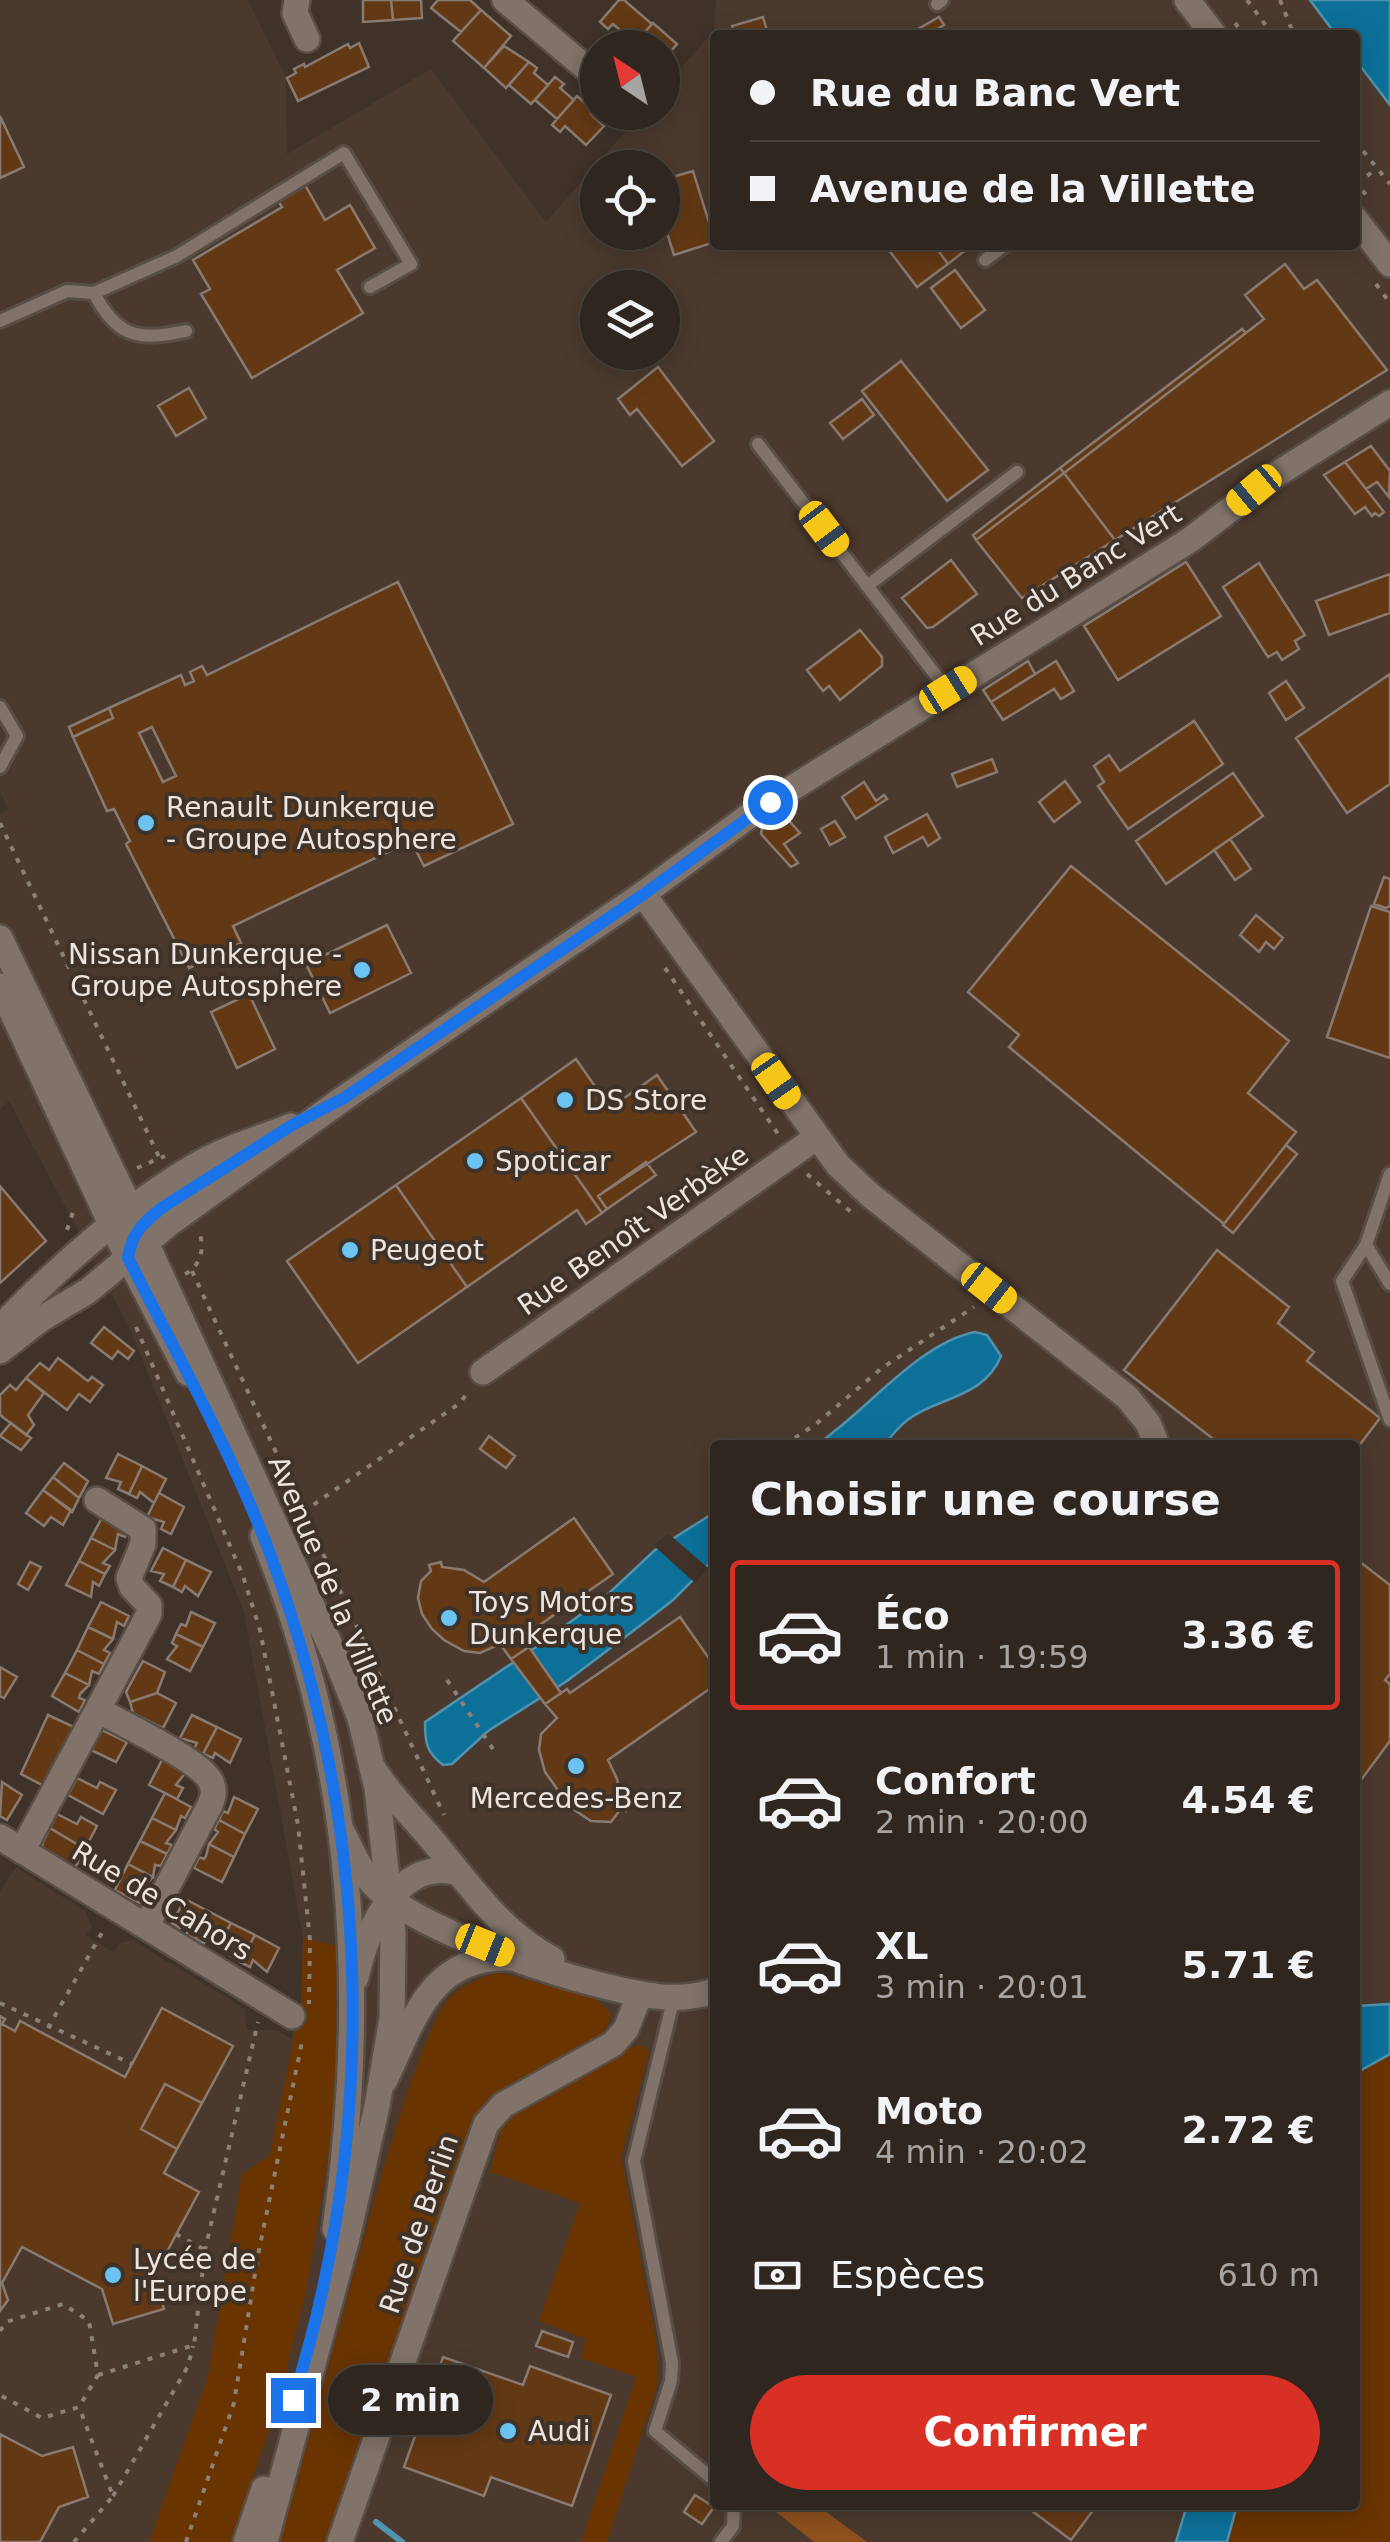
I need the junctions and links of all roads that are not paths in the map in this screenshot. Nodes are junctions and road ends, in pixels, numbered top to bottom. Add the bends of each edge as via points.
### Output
1 (297, 0) edge
2 (505, 0) edge
3 (1187, 0) edge
4 (1210, 30) edge
5 (306, 39) dead end
6 (580, 63) edge
7 (1360, 225) edge
8 (998, 250) edge
9 (984, 260) dead end
10 (1390, 264) edge
11 (370, 287) dead end
12 (94, 293) junction
13 (0, 321) edge
14 (186, 331) dead end
15 (1390, 403) edge
16 (758, 444) dead end
17 (1016, 472) dead end
18 (868, 586) junction
19 (948, 690) junction
20 (0, 707) edge
21 (0, 768) edge
22 (644, 894) junction
23 (0, 938) edge
24 (0, 986) edge
25 (344, 1098) junction
26 (817, 1137) junction
27 (1390, 1174) edge
28 (129, 1234) junction
29 (1366, 1244) junction
30 (1390, 1284) edge
31 (0, 1328) edge
32 (0, 1348) edge
33 (483, 1372) road end
34 (1390, 1420) edge
35 (1154, 1440) edge
36 (97, 1500) dead end
37 (98, 1710) junction
38 (373, 1768) junction
39 (341, 1828) junction
40 (11, 1844) edge
41 (458, 1873) junction
42 (390, 1900) junction
43 (146, 1925) junction
44 (520, 1959) junction
45 (596, 1982) junction
46 (353, 1992) junction
47 (710, 1993) edge
48 (640, 1994) junction
49 (674, 1998) junction
50 (303, 2016) road end
51 (381, 2087) junction
52 (710, 2477) edge
53 (734, 2510) edge
54 (246, 2542) edge
55 (265, 2542) edge
56 (340, 2542) edge
57 (721, 2542) edge

1 - 5 street
2 - 6 street
3 - 4 street
7 - 10 street
8 - 9 lane
11 - 12 lane via 411,264 344,153 177,256
12 - 13 lane via 68,291
12 - 14 lane via 106,316 127,333 157,338
15 - 19 street, Rue du Banc Vert via 1264,483 1190,540
16 - 18 lane
17 - 18 lane
18 - 19 lane
19 - 22 street, Rue du Banc Vert via 757,810
20 - 21 lane via 16,736
22 - 25 street, Rue du Banc Vert
22 - 26 street
23 - 28 street, Avenue de la Villette
24 - 28 street, Avenue de la Villette
25 - 28 street, Rue du Banc Vert
25 - 28 street, Rue du Banc Vert
26 - 33 street, Rue Benoît Verbèke
26 - 35 street via 858,1185 1127,1397
27 - 29 lane
28 - 31 street, Rue du Banc Vert
28 - 32 street, Rue du Banc Vert
28 - 38 street, Avenue de la Villette via 343,1674
28 - 39 street, Avenue de la Villette via 271,1556 318,1709
29 - 30 lane
29 - 34 lane via 1342,1281
36 - 37 street via 143,1529 144,1544 129,1578 150,1609
37 - 40 street
37 - 43 street via 194,1764 214,1789
38 - 41 street
38 - 42 street, Avenue de la Villette
39 - 42 street via 366,1878
39 - 46 street, Avenue de la Villette
40 - 43 street, Rue de Cahors
41 - 42 street via 428,1870
41 - 45 street via 520,1939
42 - 44 street via 434,1926
42 - 46 street via 365,1941
42 - 51 street, Avenue de la Villette via 393,2002
43 - 50 street, Rue de Cahors
44 - 45 street
44 - 51 street via 476,1960 445,1976 421,2006
45 - 48 street
46 - 54 street, Avenue de la Villette via 350,2094 331,2253
47 - 49 street
48 - 49 street
48 - 56 street, Rue de Berlin via 612,2044 503,2106 486,2124
49 - 52 lane via 634,2160 672,2362 654,2431
51 - 55 street, Avenue de la Villette
53 - 57 lane via 733,2526

